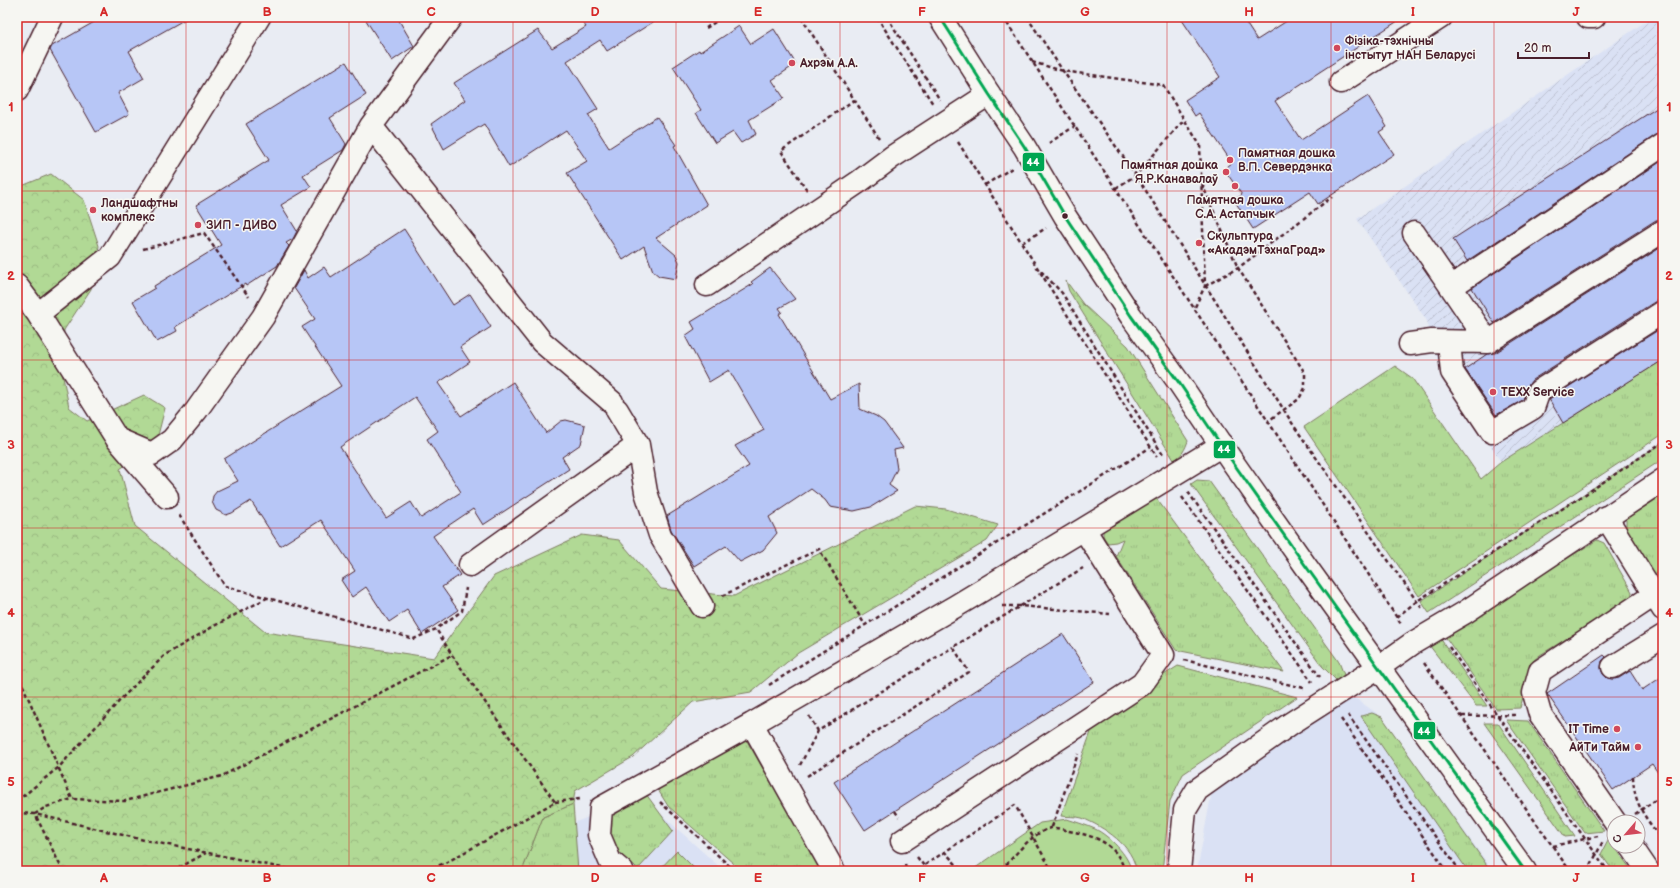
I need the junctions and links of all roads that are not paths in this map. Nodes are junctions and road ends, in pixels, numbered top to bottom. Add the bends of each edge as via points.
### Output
1 (52, 17) edge
2 (259, 17) edge
3 (451, 17) edge
4 (940, 17) edge
5 (1441, 17) edge
6 (1588, 17) edge
7 (1594, 17) edge
8 (1341, 82) dead end
9 (17, 90) edge
10 (989, 94) junction
11 (371, 126) junction
12 (1663, 145) edge
13 (1663, 230) edge
14 (1414, 233) dead end
15 (707, 285) dead end
16 (17, 286) edge
17 (1451, 286) junction
18 (1663, 312) edge
19 (38, 314) junction
20 (1449, 342) junction
21 (1488, 342) junction
22 (1410, 344) dead end
23 (117, 439) junction
24 (638, 445) junction
25 (1222, 445) junction
26 (1663, 480) edge
27 (168, 497) road end
28 (1606, 517) junction
29 (1084, 529) junction
30 (470, 565) road end
31 (1658, 602) edge
32 (702, 606) road end
33 (1663, 636) edge
34 (1613, 667) dead end
35 (1379, 668) junction
36 (752, 724) junction
37 (1606, 818) edge
38 (902, 841) dead end
39 (1636, 854) edge
40 (622, 871) edge
41 (834, 871) edge
42 (1179, 871) edge
43 (1525, 871) edge
44 (1648, 871) edge

1 - 9 main road
2 - 19 main road via 110,257
3 - 11 main road
4 - 10 main road
5 - 8 main road
6 - 7 main road
10 - 15 main road via 945,121
10 - 25 main road via 1131,316
11 - 23 main road via 263,317 196,411 172,440 152,454
11 - 24 main road via 542,342 614,406
12 - 17 main road
13 - 21 main road
14 - 17 main road
16 - 19 main road
17 - 21 main road
18 - 20 main road via 1539,391 1533,408 1492,432 1452,372
19 - 23 main road
20 - 21 main road
20 - 22 main road
23 - 27 main road
24 - 30 main road
24 - 32 main road via 646,492 660,535
25 - 29 main road
25 - 35 main road
26 - 28 main road
28 - 31 main road
28 - 35 main road
29 - 36 main road
29 - 38 main road via 1163,655 1142,684
31 - 37 main road via 1540,671 1534,693 1540,714
33 - 34 main road
35 - 42 main road via 1326,695 1197,790 1185,810
35 - 43 main road
36 - 40 main road via 602,808 599,835 610,861
36 - 41 main road
39 - 44 main road

